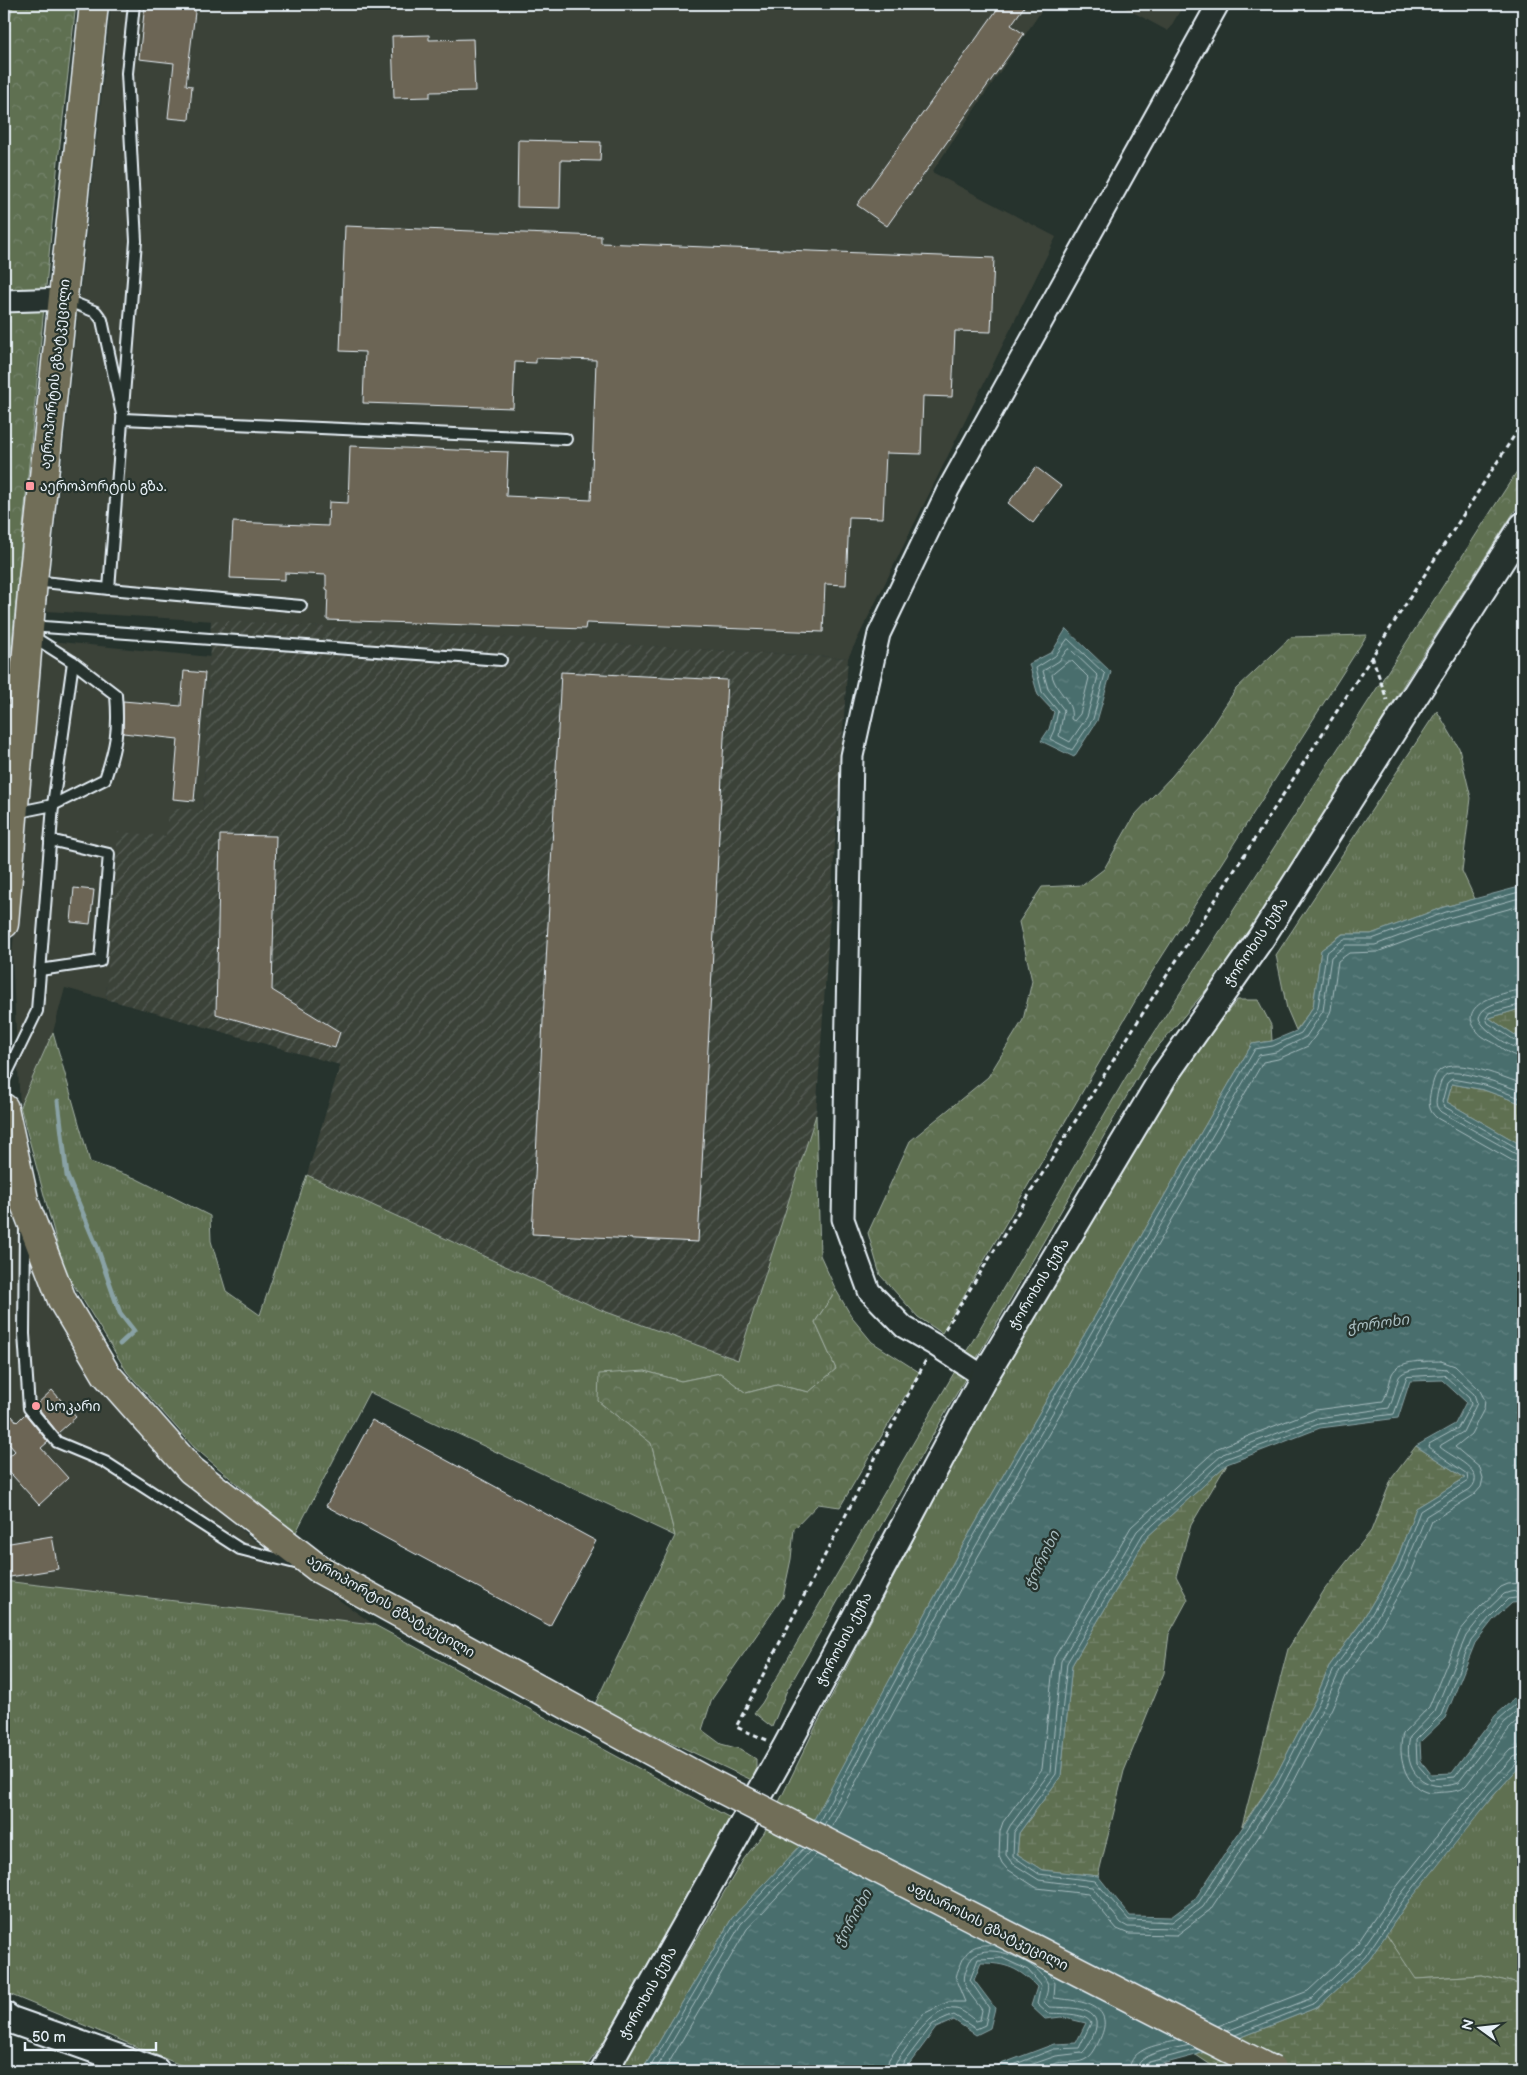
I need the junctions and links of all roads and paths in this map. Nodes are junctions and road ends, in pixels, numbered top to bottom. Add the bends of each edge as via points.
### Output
1 (94, 4) edge
2 (134, 4) edge
3 (1218, 4) edge
4 (64, 299) junction
5 (4, 301) edge
6 (122, 419) junction
7 (1523, 422) edge
8 (566, 439) dead end
9 (1523, 526) edge
10 (33, 581) junction
11 (109, 589) junction
12 (302, 606) dead end
13 (29, 630) junction
14 (1372, 656) junction
15 (501, 660) dead end
16 (73, 662) junction
17 (1396, 726) junction
18 (53, 805) junction
19 (13, 814) junction
20 (50, 840) junction
21 (4, 924) edge
22 (40, 970) junction
23 (4, 1079) edge
24 (4, 1108) edge
25 (25, 1204) junction
26 (935, 1344) junction
27 (984, 1377) junction
28 (319, 1569) junction
29 (786, 1748) junction
30 (704, 1780) joint
31 (4, 2015) edge
32 (156, 2071) edge
33 (604, 2071) edge
34 (1273, 2071) edge

1 - 4 highway, აეროპორტის გზატკეცილი
2 - 6 lane via 127,74 136,241
3 - 26 street via 948,490 879,634 852,756 843,1219 868,1291 904,1327
4 - 5 street
4 - 6 lane via 96,312 102,320
4 - 10 highway, აეროპორტის გზატკეცილი
6 - 8 lane
6 - 11 lane
7 - 14 path
9 - 17 street, ჭოროხის ქუჩა
10 - 11 lane
10 - 13 highway, აეროპორტის გზატკეცილი
11 - 12 lane
13 - 15 lane
13 - 16 lane
13 - 19 highway, აეროპორტის გზატკეცილი
14 - 17 path
14 - 26 path
16 - 18 lane
16 - 18 lane via 116,695 117,733 105,779
17 - 27 street, ჭოროხის ქუჩა via 1261,938 1164,1076
18 - 19 lane
18 - 20 lane
19 - 21 highway, აეროპორტის გზატკეცილი
20 - 22 lane
20 - 22 lane via 109,854 100,961
22 - 23 lane via 37,1011
24 - 25 highway, აეროპორტის გზატკეცილი
25 - 28 highway, აეროპორტის გზატკეცილი via 62,1300 106,1374 191,1470
25 - 28 lane via 24,1334 29,1408 57,1442 105,1462 240,1549
26 - 27 street
26 - 29 path via 736,1727
27 - 29 street, ჭოროხის ქუჩა
28 - 30 highway, აეროპორტის გზატკეცილი
29 - 33 street, ჭოროხის ქუჩა
30 - 34 highway, აფსაროსის გზატკეცილი, bridge
31 - 32 street via 10,2020

